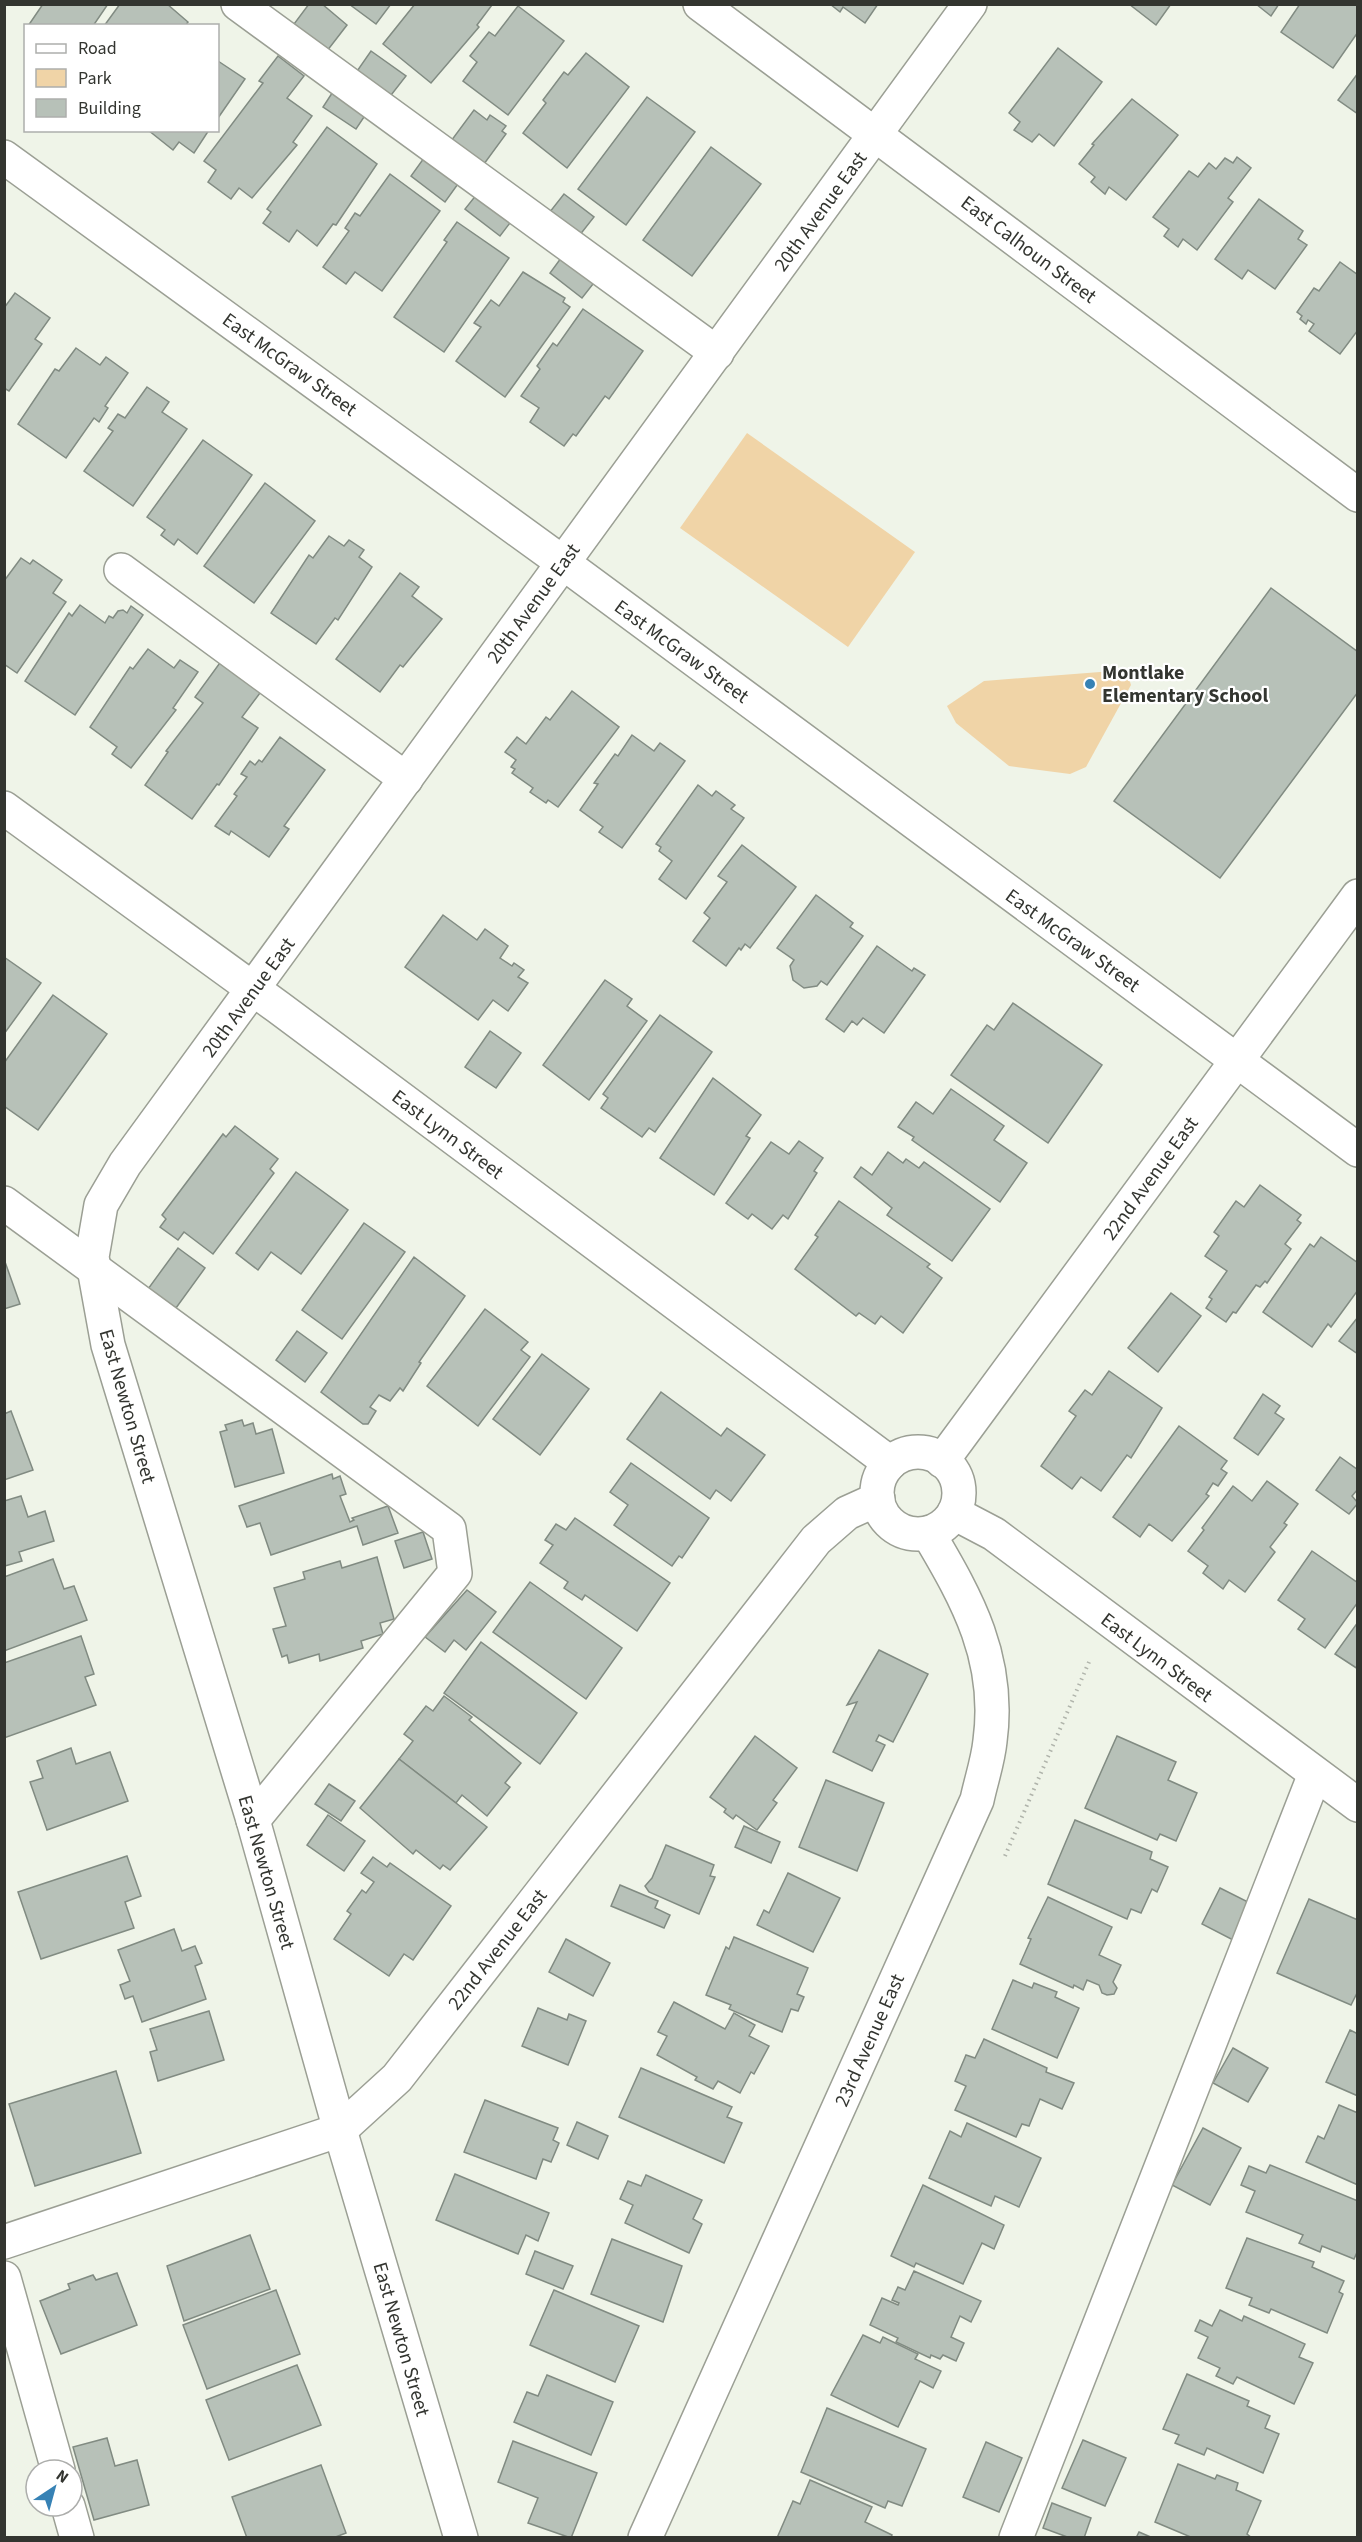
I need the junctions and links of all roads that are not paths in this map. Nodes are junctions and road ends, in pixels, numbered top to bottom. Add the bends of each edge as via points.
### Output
1 (238, 4) edge
2 (700, 4) edge
3 (970, 4) edge
4 (875, 133) junction
5 (4, 157) edge
6 (717, 353) junction
7 (1358, 495) edge
8 (562, 562) junction
9 (121, 570) dead end
10 (406, 779) junction
11 (4, 808) edge
12 (1358, 896) edge
13 (254, 989) junction
14 (1235, 1059) junction
15 (1358, 1150) edge
16 (4, 1203) edge
17 (101, 1205) joint
18 (94, 1268) junction
19 (942, 1461) junction
20 (890, 1463) junction
21 (878, 1499) junction
22 (954, 1513) junction
23 (928, 1533) junction
24 (1315, 1774) junction
25 (1358, 1805) edge
26 (253, 1820) junction
27 (340, 2130) junction
28 (4, 2242) edge
29 (4, 2278) edge
30 (55, 2458) edge
31 (71, 2518) edge
32 (77, 2538) edge
33 (461, 2538) edge
34 (645, 2538) edge
35 (1016, 2538) edge

1 - 6 street
2 - 4 street, East Calhoun Street
3 - 4 street, 20th Avenue East
4 - 6 street, 20th Avenue East
4 - 7 street, East Calhoun Street
5 - 8 street, East McGraw Street
6 - 8 street, 20th Avenue East
8 - 10 street, 20th Avenue East
8 - 14 street, East McGraw Street
9 - 10 street
10 - 13 street, 20th Avenue East
11 - 13 street, East Lynn Street
12 - 14 street, 22nd Avenue East
13 - 17 street, 20th Avenue East via 125,1164
13 - 20 street, East Lynn Street
14 - 15 street, East McGraw Street
14 - 19 street, 22nd Avenue East
16 - 18 street
17 - 18 street, East Newton Street via 92,1257
18 - 26 street, East Newton Street via 108,1345
18 - 26 street via 449,1529 455,1573
19 - 20 street via 914,1452
19 - 22 street via 957,1480 959,1494
20 - 21 street via 878,1487
21 - 23 street via 889,1523 913,1534
21 - 27 street, 22nd Avenue East via 847,1513 816,1540 397,2078
22 - 23 street via 939,1529
22 - 24 street, East Lynn Street via 994,1534
23 - 34 street, 23rd Avenue East via 979,1628 993,1688 990,1741 977,1800
24 - 25 street, East Lynn Street
24 - 35 street
26 - 27 street, East Newton Street
27 - 28 street, 22nd Avenue East
27 - 33 street, East Newton Street
29 - 30 street
31 - 32 street

